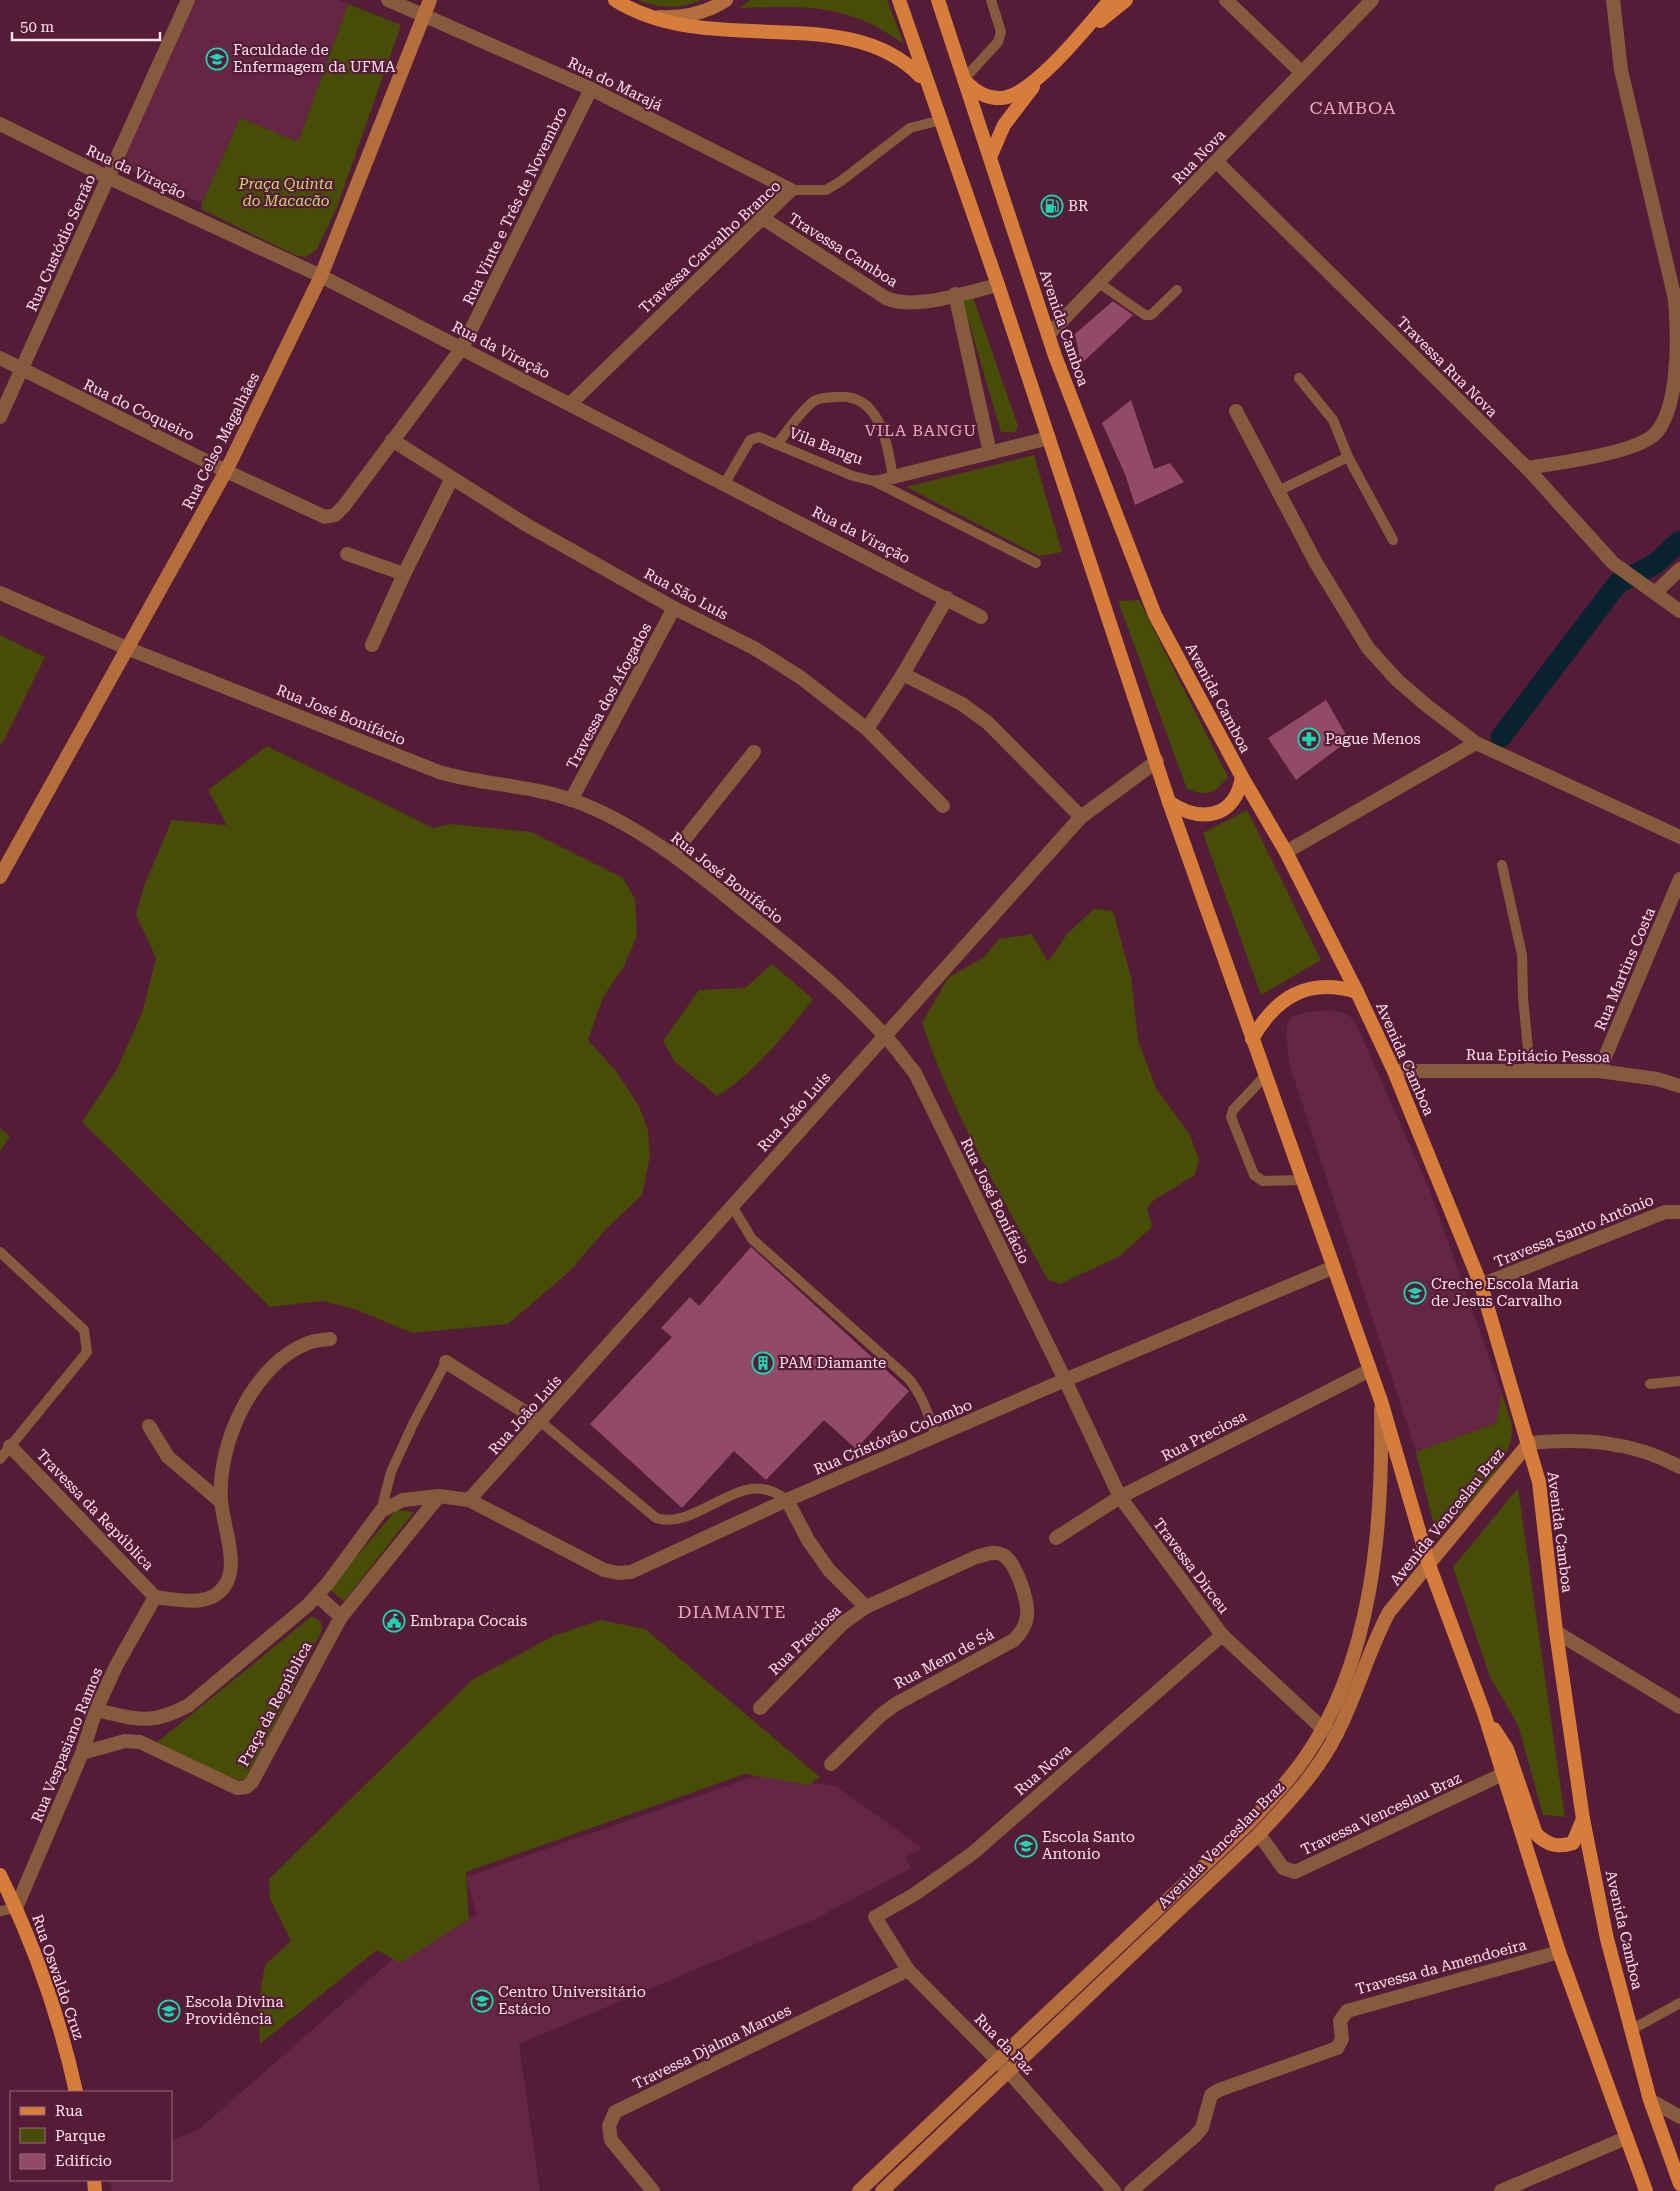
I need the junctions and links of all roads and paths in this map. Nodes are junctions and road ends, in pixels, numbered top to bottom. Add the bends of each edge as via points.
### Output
1 (188, 0) edge
2 (388, 0) edge
3 (430, 0) edge
4 (615, 0) edge
5 (726, 0) edge
6 (899, 0) edge
7 (938, 0) edge
8 (992, 0) edge
9 (1226, 0) edge
10 (1372, 0) edge
11 (1613, 0) edge
12 (1119, 1) edge
13 (423, 15) junction
14 (656, 16) junction
15 (766, 18) dead end
16 (873, 32) dead end
17 (1045, 70) junction
18 (1301, 72) junction
19 (966, 81) junction
20 (591, 89) junction
21 (929, 90) junction
22 (941, 120) junction
23 (0, 124) edge
24 (991, 155) junction
25 (1217, 162) junction
26 (107, 177) junction
27 (790, 190) junction
28 (761, 217) junction
29 (321, 276) junction
30 (1099, 283) junction
31 (998, 285) junction
32 (1177, 290) dead end
33 (956, 294) junction
34 (1048, 335) junction
35 (462, 348) junction
36 (0, 358) edge
37 (22, 370) junction
38 (1299, 378) dead end
39 (572, 403) junction
40 (1236, 411) dead end
41 (0, 417) edge
42 (1049, 438) junction
43 (392, 440) junction
44 (777, 444) junction
45 (990, 453) junction
46 (1348, 456) junction
47 (1527, 468) junction
48 (226, 471) junction
49 (893, 477) junction
50 (452, 478) junction
51 (874, 481) junction
52 (725, 483) junction
53 (1278, 491) junction
54 (344, 506) joint
55 (1393, 540) dead end
56 (347, 554) dead end
57 (1036, 563) dead end
58 (1680, 569) edge
59 (404, 574) junction
60 (0, 593) edge
61 (1655, 593) junction
62 (947, 598) junction
63 (674, 608) junction
64 (1680, 611) edge
65 (981, 617) dead end
66 (372, 645) dead end
67 (129, 649) junction
68 (903, 674) junction
69 (866, 729) junction
70 (1476, 743) junction
71 (754, 752) dead end
72 (1157, 761) junction
73 (1242, 777) junction
74 (571, 800) junction
75 (1169, 802) junction
76 (943, 806) dead end
77 (1081, 817) junction
78 (1680, 837) edge
79 (1286, 852) junction
80 (673, 854) junction
81 (1502, 865) dead end
82 (1, 869) edge
83 (1680, 879) edge
84 (1357, 992) junction
85 (885, 1035) junction
86 (1252, 1039) junction
87 (1394, 1071) junction
88 (1530, 1071) junction
89 (1599, 1071) junction
90 (1265, 1076) junction
91 (1680, 1086) edge
92 (1303, 1180) junction
93 (732, 1206) junction
94 (1680, 1212) edge
95 (0, 1252) edge
96 (1334, 1267) junction
97 (1481, 1285) junction
98 (330, 1339) dead end
99 (446, 1362) joint
100 (1370, 1370) junction
101 (1065, 1380) junction
102 (1680, 1381) edge
103 (1650, 1384) dead end
104 (1381, 1401) junction
105 (541, 1422) junction
106 (149, 1426) dead end
107 (936, 1436) junction
108 (1529, 1443) junction
109 (10, 1446) junction
110 (0, 1459) edge
111 (1680, 1467) edge
112 (439, 1496) junction
113 (1120, 1497) junction
114 (469, 1500) junction
115 (788, 1500) junction
116 (221, 1502) junction
117 (381, 1511) junction
118 (1056, 1538) dead end
119 (1430, 1564) junction
120 (1013, 1565) joint
121 (318, 1596) junction
122 (156, 1597) junction
123 (866, 1607) junction
124 (340, 1617) junction
125 (1556, 1632) junction
126 (1222, 1635) junction
127 (1680, 1707) edge
128 (760, 1708) dead end
129 (96, 1710) junction
130 (1484, 1713) junction
131 (1322, 1728) junction
132 (1337, 1734) junction
133 (82, 1753) junction
134 (831, 1764) dead end
135 (1503, 1774) junction
136 (1583, 1819) junction
137 (1259, 1834) junction
138 (0, 1875) edge
139 (16, 1908) junction
140 (0, 1911) edge
141 (875, 1917) joint
142 (1559, 1952) junction
143 (908, 1970) junction
144 (1680, 2003) edge
145 (1631, 2030) junction
146 (998, 2060) junction
147 (1009, 2072) junction
148 (76, 2091) edge
149 (1650, 2100) junction
150 (1680, 2117) edge
151 (1626, 2138) junction
152 (1680, 2184) edge
153 (867, 2188) edge
154 (653, 2191) edge
155 (882, 2191) edge
156 (1114, 2191) edge
157 (1131, 2191) edge
158 (1501, 2191) edge
159 (1646, 2191) edge

1 - 26 street, Rua Custódio Serrão
2 - 13 street, Rua do Marajá
3 - 13 main road, Rua Celso Magalhães
4 - 14 main road via 636,11
5 - 14 main road via 704,11
6 - 21 main road
7 - 19 main road, Avenida Camboa
8 - 19 lane via 1001,32 998,42
9 - 18 street
10 - 18 street, Rua Nova
11 - 47 street via 1621,70 1675,299 1678,329 1672,402 1666,420 1654,435 1630,447
12 - 17 main road
13 - 20 street, Rua do Marajá
13 - 29 main road, Rua Celso Magalhães
14 - 15 main road via 691,21
16 - 21 main road via 907,59
17 - 19 main road via 1022,90 1002,98 979,93
17 - 24 main road via 1004,125
18 - 25 street, Rua Nova
19 - 24 main road, Avenida Camboa
20 - 27 street, Rua do Marajá
20 - 35 street, Rua Vinte e Três de Novembro
21 - 22 main road
22 - 27 lane, Travessa Carvalho Branco via 910,128 826,190
22 - 31 main road
23 - 26 street, Rua da Viração
24 - 34 main road, Avenida Camboa
25 - 30 street, Rua Nova
25 - 47 street, Travessa Rua Nova
26 - 29 street, Rua da Viração
26 - 37 street, Rua Custódio Serrão
27 - 28 street, Travessa Carvalho Branco
28 - 33 street, Travessa Camboa via 897,303
28 - 39 street, Travessa Carvalho Branco
29 - 35 street, Rua da Viração
29 - 48 main road, Rua Celso Magalhães
30 - 32 lane via 1145,315 1151,315
30 - 34 street, Rua Nova
31 - 33 street, Travessa Camboa
31 - 42 main road
33 - 45 street
34 - 73 main road, Avenida Camboa via 1155,615
35 - 39 street, Rua da Viração
35 - 43 street, Rua Vinte e Três de Novembro
36 - 37 street, Rua do Coqueiro
37 - 41 street, Rua Custódio Serrão
37 - 48 street, Rua do Coqueiro
38 - 46 lane via 1333,420
39 - 52 street, Rua da Viração
40 - 53 street
42 - 45 street, Vila Bangu
42 - 72 main road
43 - 50 street, Rua São Luís
43 - 54 street, Rua Vinte e Três de Novembro
44 - 49 lane, Vila Bangu via 816,399 846,396 864,403 876,417 885,434
44 - 51 lane, Vila Bangu via 853,476
44 - 52 lane, Vila Bangu via 759,437 750,440
45 - 49 street, Vila Bangu
46 - 53 lane
46 - 55 lane
47 - 61 street, Travessa Rua Nova via 1620,569
48 - 54 street, Rua do Coqueiro via 325,517 335,515
48 - 67 main road, Rua Celso Magalhães
49 - 51 lane, Vila Bangu
50 - 59 street
50 - 63 street, Rua São Luís via 524,524
51 - 57 lane
52 - 62 street, Rua da Viração
53 - 70 street via 1316,563 1368,648 1397,680
56 - 59 street
58 - 61 street
59 - 66 street
60 - 67 street, Rua José Bonifácio
61 - 64 street, Travessa Rua Nova
62 - 65 street, Rua da Viração
62 - 68 street
63 - 69 street, Rua São Luís via 754,648 800,677
63 - 74 street, Travessa dos Afogados
67 - 74 street, Rua José Bonifácio via 439,772
67 - 82 main road, Rua Celso Magalhães
68 - 69 street
68 - 77 street via 962,704 988,723
69 - 76 street, Rua São Luís
70 - 78 street
70 - 79 street
71 - 80 street
72 - 75 main road
72 - 77 street, Rua João Luís
73 - 75 main road via 1233,800 1213,814 1197,816 1183,812
73 - 79 main road, Avenida Camboa
74 - 80 street, Rua José Bonifácio via 593,808
75 - 86 main road
77 - 85 street, Rua João Luís
79 - 84 main road, Avenida Camboa
80 - 85 street, Rua José Bonifácio via 804,959
81 - 88 lane via 1522,955
83 - 89 street, Rua Martins Costa
84 - 86 main road via 1328,986 1293,994 1267,1015
84 - 87 main road, Avenida Camboa
85 - 93 street, Rua João Luís
85 - 101 street, Rua José Bonifácio via 915,1073 928,1096 954,1156
86 - 90 main road
87 - 88 street, Rua Epitácio Pessoa
87 - 97 main road, Avenida Camboa
88 - 89 street, Rua Epitácio Pessoa
89 - 91 street, Rua Epitácio Pessoa via 1656,1079
90 - 92 main road
90 - 92 lane via 1233,1110 1231,1117 1254,1175 1262,1181
92 - 96 main road
93 - 105 street, Rua João Luís
93 - 107 lane via 752,1240 908,1378 926,1404
94 - 97 street, Travessa Santo Antônio via 1665,1212
95 - 109 lane via 84,1330 87,1352
96 - 100 main road
96 - 101 street, Rua Cristóvão Colombo
97 - 108 main road, Avenida Camboa
98 - 116 street via 309,1342 286,1354 266,1374 248,1400 232,1432 224,1459 220,1479
99 - 105 street
99 - 117 lane via 391,1472
100 - 104 main road
100 - 113 street, Rua Preciosa
101 - 107 street, Rua Cristóvão Colombo
101 - 113 street, Travessa Dirceu
102 - 103 lane
104 - 119 main road
104 - 131 main road, Avenida Venceslau Braz via 1382,1474 1375,1557 1362,1624 1351,1660
105 - 114 street, Rua João Luís
105 - 115 lane via 656,1518 665,1521 752,1488 764,1489
106 - 116 street via 168,1457
107 - 115 street, Rua Cristóvão Colombo
108 - 111 street via 1561,1440 1608,1442 1636,1449
108 - 119 main road, Avenida Venceslau Braz
108 - 125 main road, Avenida Camboa via 1539,1482
109 - 110 lane
109 - 122 street, Travessa da República
112 - 114 street, Praça da República
112 - 117 street, Praça da República via 403,1500
112 - 124 street, Praça da República
113 - 118 street, Rua Preciosa
113 - 126 street, Travessa Dirceu
114 - 115 street, Rua Cristóvão Colombo via 604,1570 618,1573 642,1568
115 - 123 street via 808,1540 829,1570
116 - 122 street via 230,1561 227,1583 217,1594 202,1602
117 - 121 street, Praça da República
119 - 130 main road
119 - 132 main road, Avenida Venceslau Braz via 1389,1612
120 - 123 street, Rua Preciosa via 992,1552
120 - 134 street, Rua Mem de Sá via 1026,1602 1027,1616 1023,1630 1014,1640 896,1704
121 - 124 street
121 - 129 street, Praça da República via 189,1705 171,1715 149,1720
122 - 129 street, Rua Vespasiano Ramos via 116,1666
123 - 128 street, Rua Preciosa via 836,1629
124 - 133 street, Praça da República via 252,1782 246,1787 237,1788 140,1742 125,1741
125 - 127 street
125 - 136 main road, Avenida Camboa
126 - 131 street, Travessa Dirceu
126 - 141 street, Rua Nova via 973,1853 915,1894
129 - 133 street, Rua Vespasiano Ramos
130 - 135 main road
130 - 136 main road via 1507,1749 1536,1834 1547,1844 1561,1846 1572,1843
131 - 132 street, Travessa Dirceu
131 - 146 main road, Avenida Venceslau Braz via 1299,1765 1247,1826
132 - 137 main road, Avenida Venceslau Braz via 1296,1794
133 - 139 street, Rua Vespasiano Ramos
135 - 137 street, Travessa Venceslau Braz via 1295,1872 1283,1868
135 - 142 main road
136 - 145 main road, Avenida Camboa via 1607,1939
137 - 147 main road, Avenida Venceslau Braz
138 - 139 main road, Rua Oswaldo Cruz
139 - 140 lane
139 - 148 main road, Rua Oswaldo Cruz via 66,2048
141 - 143 street, Rua da Paz
142 - 151 main road
142 - 157 street, Travessa da Amendoeira via 1347,2011 1340,2021 1342,2039 1337,2048 1218,2090 1208,2100 1202,2128
143 - 146 street, Rua da Paz
143 - 154 street, Travessa Djalma Marues via 615,2112 609,2126 611,2140
144 - 145 lane
145 - 149 main road, Avenida Camboa
146 - 147 street, Rua da Paz
146 - 153 main road, Avenida Venceslau Braz
147 - 155 main road, Avenida Venceslau Braz
147 - 156 street, Rua da Paz
149 - 150 street
149 - 152 main road, Avenida Camboa
151 - 158 street
151 - 159 main road

